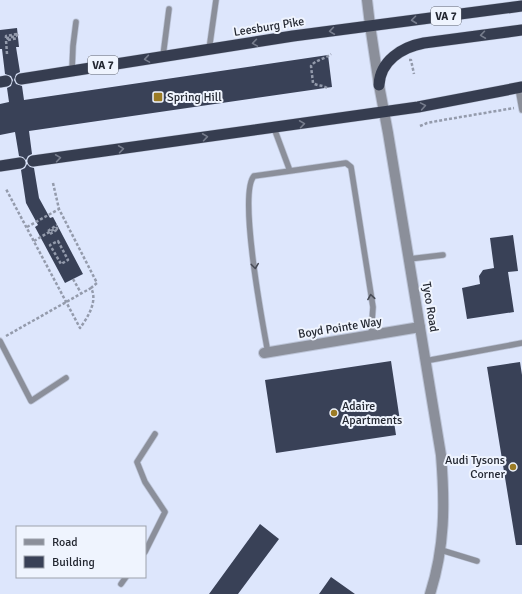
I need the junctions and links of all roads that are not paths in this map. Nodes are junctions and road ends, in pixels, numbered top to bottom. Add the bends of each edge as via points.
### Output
1 (216, 0) edge
2 (367, 0) edge
3 (522, 6) edge
4 (169, 9) dead end
5 (76, 22) dead end
6 (370, 25) junction
7 (522, 30) edge
8 (209, 50) junction
9 (162, 56) junction
10 (72, 70) junction
11 (21, 79) dead end
12 (379, 85) junction
13 (520, 87) edge
14 (522, 108) edge
15 (384, 111) junction
16 (274, 128) junction
17 (33, 161) dead end
18 (20, 163) dead end
19 (0, 166) edge
20 (290, 171) junction
21 (443, 254) dead end
22 (409, 259) junction
23 (420, 327) junction
24 (371, 336) junction
25 (0, 340) edge
26 (522, 343) edge
27 (266, 353) joint
28 (425, 361) junction
29 (66, 378) dead end
30 (155, 434) dead end
31 (146, 550) edge
32 (441, 550) junction
33 (477, 561) dead end
34 (125, 578) edge
35 (121, 584) dead end
36 (430, 594) edge

1 - 8 lane
2 - 6 street, Tyco Road
3 -> 6 highway, Leesburg Pike / VA 7
4 - 9 lane
5 - 10 lane
6 -> 8 highway, Leesburg Pike / VA 7
6 - 12 street, Tyco Road
7 -> 12 highway via 410,47 386,64
8 - 9 highway, Leesburg Pike / VA 7
9 -> 10 highway, Leesburg Pike / VA 7
10 - 11 highway, Leesburg Pike / VA 7
12 - 15 street, Tyco Road
13 - 14 lane
15 -> 13 highway
16 -> 15 highway
15 - 22 street, Tyco Road
17 -> 16 highway
16 - 20 lane
18 - 19 highway
24 -> 20 lane via 373,307 352,167 346,163
20 -> 27 lane via 254,176 250,188 250,228
21 - 22 lane
22 - 23 street, Tyco Road
23 - 24 street, Boyd Pointe Way
23 - 28 street, Tyco Road
24 - 27 street, Boyd Pointe Way
25 - 29 lane via 31,401
26 - 28 lane
28 - 32 street, Tyco Road via 444,489
30 - 31 lane via 137,462 145,482 165,512
32 - 33 lane
32 - 36 street, Tyco Road
34 - 35 lane

